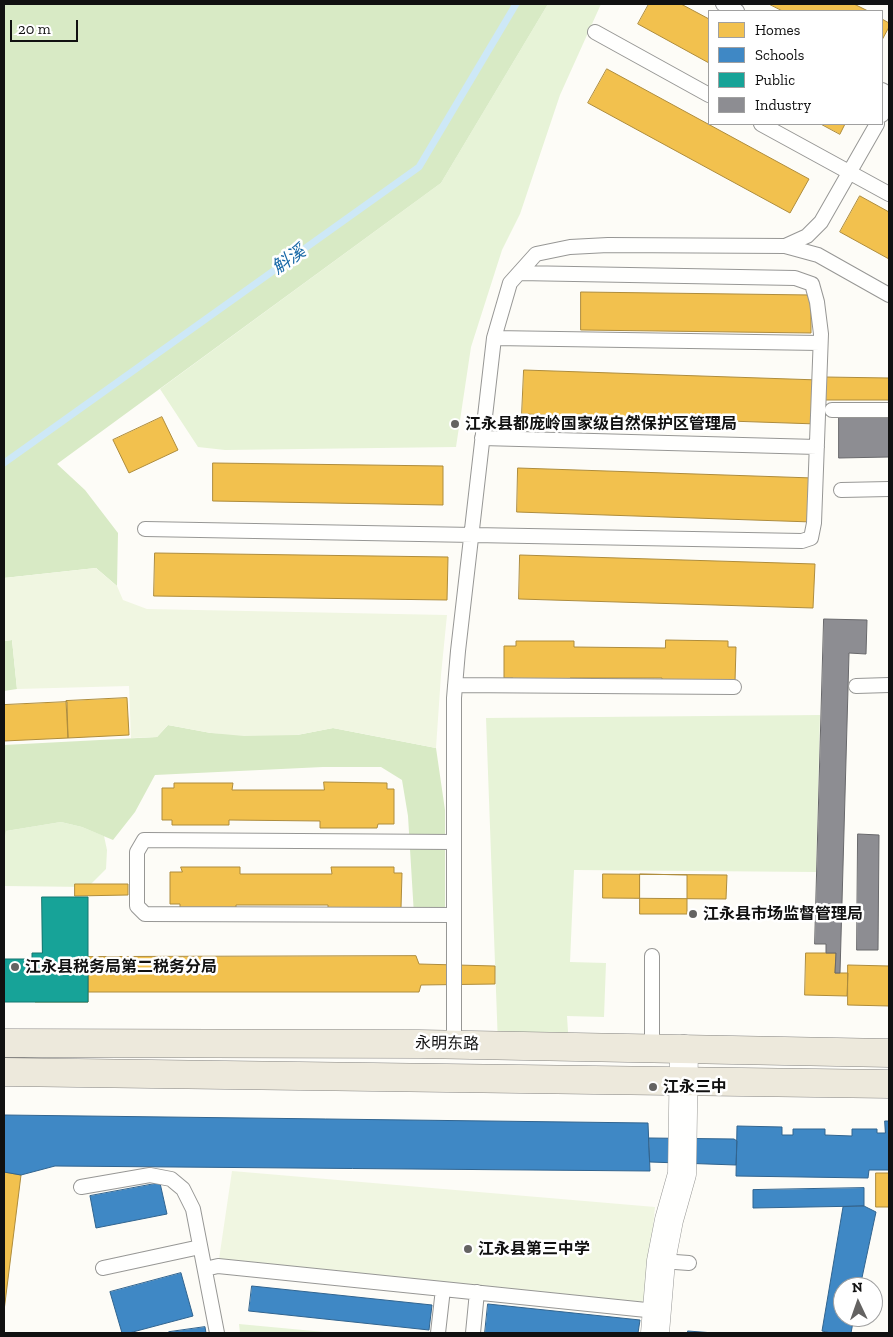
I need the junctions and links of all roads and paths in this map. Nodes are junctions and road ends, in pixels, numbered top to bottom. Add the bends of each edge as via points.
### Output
1 (723, 4) edge
2 (735, 10) edge
3 (595, 32) dead end
4 (708, 94) edge
5 (889, 102) edge
6 (883, 113) edge
7 (763, 125) edge
8 (876, 125) edge
9 (849, 172) junction
10 (889, 194) edge
11 (784, 246) junction
12 (519, 273) junction
13 (889, 296) edge
14 (494, 338) junction
15 (820, 343) junction
16 (832, 410) dead end
17 (889, 410) edge
18 (482, 438) junction
19 (817, 447) junction
20 (841, 490) dead end
21 (889, 490) edge
22 (145, 529) dead end
23 (471, 535) junction
24 (455, 685) junction
25 (889, 685) edge
26 (856, 686) dead end
27 (734, 688) dead end
28 (454, 842) junction
29 (454, 915) junction
30 (652, 956) dead end
31 (4, 1043) edge
32 (454, 1044) junction
33 (652, 1048) junction
34 (684, 1049) junction
35 (889, 1053) edge
36 (4, 1072) edge
37 (684, 1081) junction
38 (889, 1084) edge
39 (81, 1187) dead end
40 (200, 1247) junction
41 (661, 1261) junction
42 (689, 1263) dead end
43 (103, 1268) dead end
44 (204, 1269) junction
45 (443, 1289) junction
46 (477, 1292) junction
47 (655, 1322) edge
48 (217, 1333) edge
49 (438, 1333) edge
50 (473, 1333) edge

1 - 2 lane
3 - 4 lane
5 - 6 lane
7 - 9 lane
8 - 9 lane
9 - 10 lane
9 - 11 lane via 821,222 807,236
11 - 12 lane via 570,247 536,254
11 - 13 lane via 818,255
12 - 14 lane via 510,283
12 - 15 lane via 796,278 812,284 817,302
14 - 15 lane
14 - 18 lane
15 - 19 lane
16 - 17 lane
18 - 19 lane
18 - 23 lane
19 - 23 lane via 812,538 802,541
20 - 21 lane
22 - 23 lane
23 - 24 lane
24 - 27 lane
24 - 28 lane
25 - 26 lane
28 - 29 lane
28 - 29 lane via 144,840 137,852 137,906 145,914
29 - 32 lane
30 - 33 lane
31 - 32 main road, 永明东路
32 - 33 main road, 永明东路
33 - 34 main road, 永明东路
34 - 35 main road, 永明东路
34 - 37 street
36 - 37 main road, 永明东路
37 - 38 main road, 永明东路
37 - 41 street via 682,1174
39 - 40 lane via 150,1175 171,1179 183,1189 193,1209
40 - 43 lane
40 - 44 lane
41 - 42 lane
41 - 47 street
44 - 45 lane via 218,1266
44 - 48 lane
45 - 46 lane
45 - 49 lane
46 - 47 lane
46 - 50 lane

